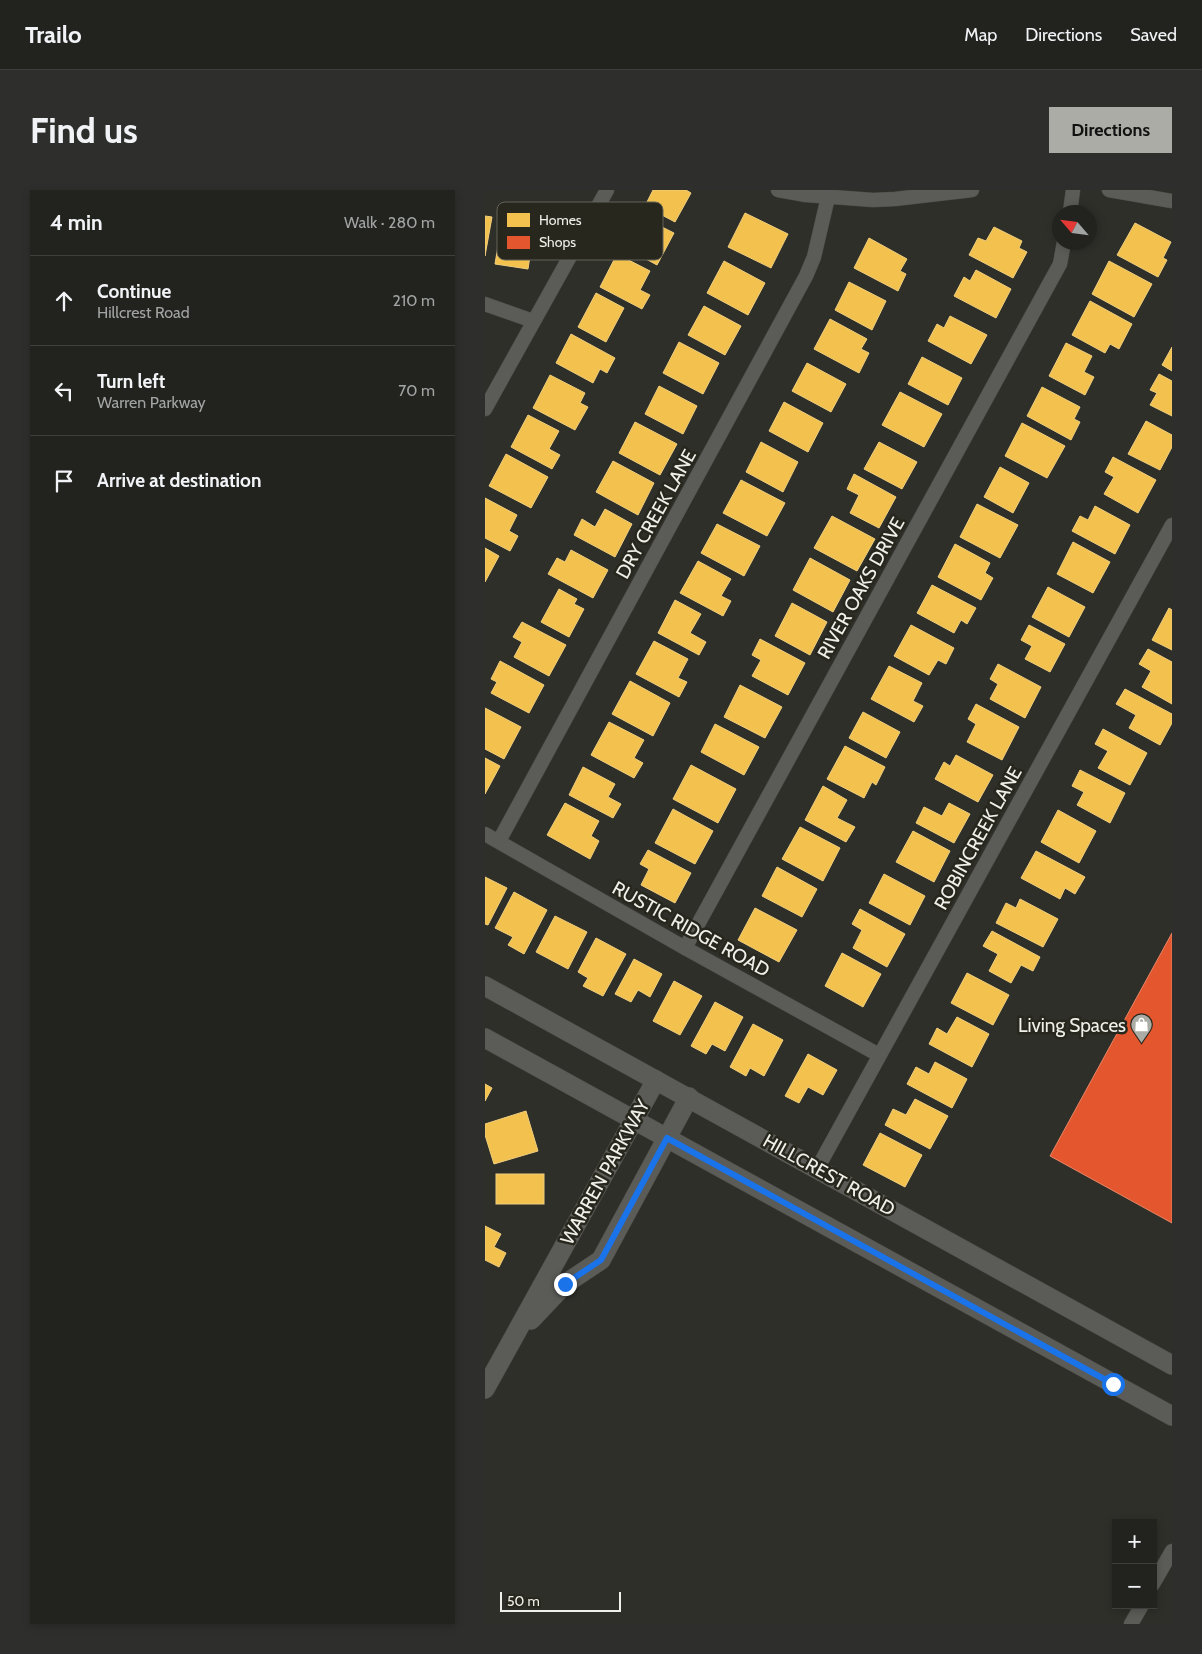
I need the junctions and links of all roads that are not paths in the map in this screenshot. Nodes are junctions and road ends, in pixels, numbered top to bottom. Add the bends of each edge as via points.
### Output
1 (607, 190) edge
2 (778, 190) edge
3 (972, 190) edge
4 (1073, 190) edge
5 (1109, 190) edge
6 (828, 197) junction
7 (600, 202) edge
8 (1172, 202) edge
9 (1071, 205) edge
10 (1063, 250) edge
11 (567, 260) edge
12 (485, 304) edge
13 (533, 321) junction
14 (485, 409) edge
15 (1172, 525) edge
16 (485, 834) edge
17 (499, 841) junction
18 (685, 948) junction
19 (485, 986) edge
20 (485, 1038) edge
21 (879, 1056) junction
22 (656, 1080) junction
23 (689, 1098) junction
24 (633, 1119) junction
25 (667, 1138) junction
26 (817, 1169) junction
27 (510, 1343) junction
28 (1172, 1365) edge
29 (485, 1389) edge
30 (1172, 1416) edge
31 (1172, 1551) edge
32 (1157, 1577) edge
33 (1140, 1609) edge
34 (1131, 1624) edge

1 - 7 street
2 - 6 street
3 - 6 street via 895,200
4 - 9 street
5 - 8 street
6 - 17 street, DRY CREEK LANE via 814,257 806,276
10 - 18 street, RIVER OAKS DRIVE via 1049,284
11 - 13 street
12 - 13 street
13 - 14 street
15 - 21 street, ROBINCREEK LANE
16 - 17 street, RUSTIC RIDGE ROAD
17 - 18 street, RUSTIC RIDGE ROAD
18 - 21 street, RUSTIC RIDGE ROAD
19 - 22 main road, HILLCREST ROAD
20 - 24 main road
21 - 26 street, ROBINCREEK LANE
22 - 23 main road, HILLCREST ROAD
22 - 24 main road, WARREN PARKWAY
23 - 25 main road, WARREN PARKWAY
23 - 26 main road, HILLCREST ROAD
24 - 25 main road
24 - 27 main road, WARREN PARKWAY
25 - 27 main road, WARREN PARKWAY via 601,1260 565,1284
25 - 30 main road
26 - 28 main road, HILLCREST ROAD
27 - 29 main road, WARREN PARKWAY
31 - 32 street
33 - 34 street

